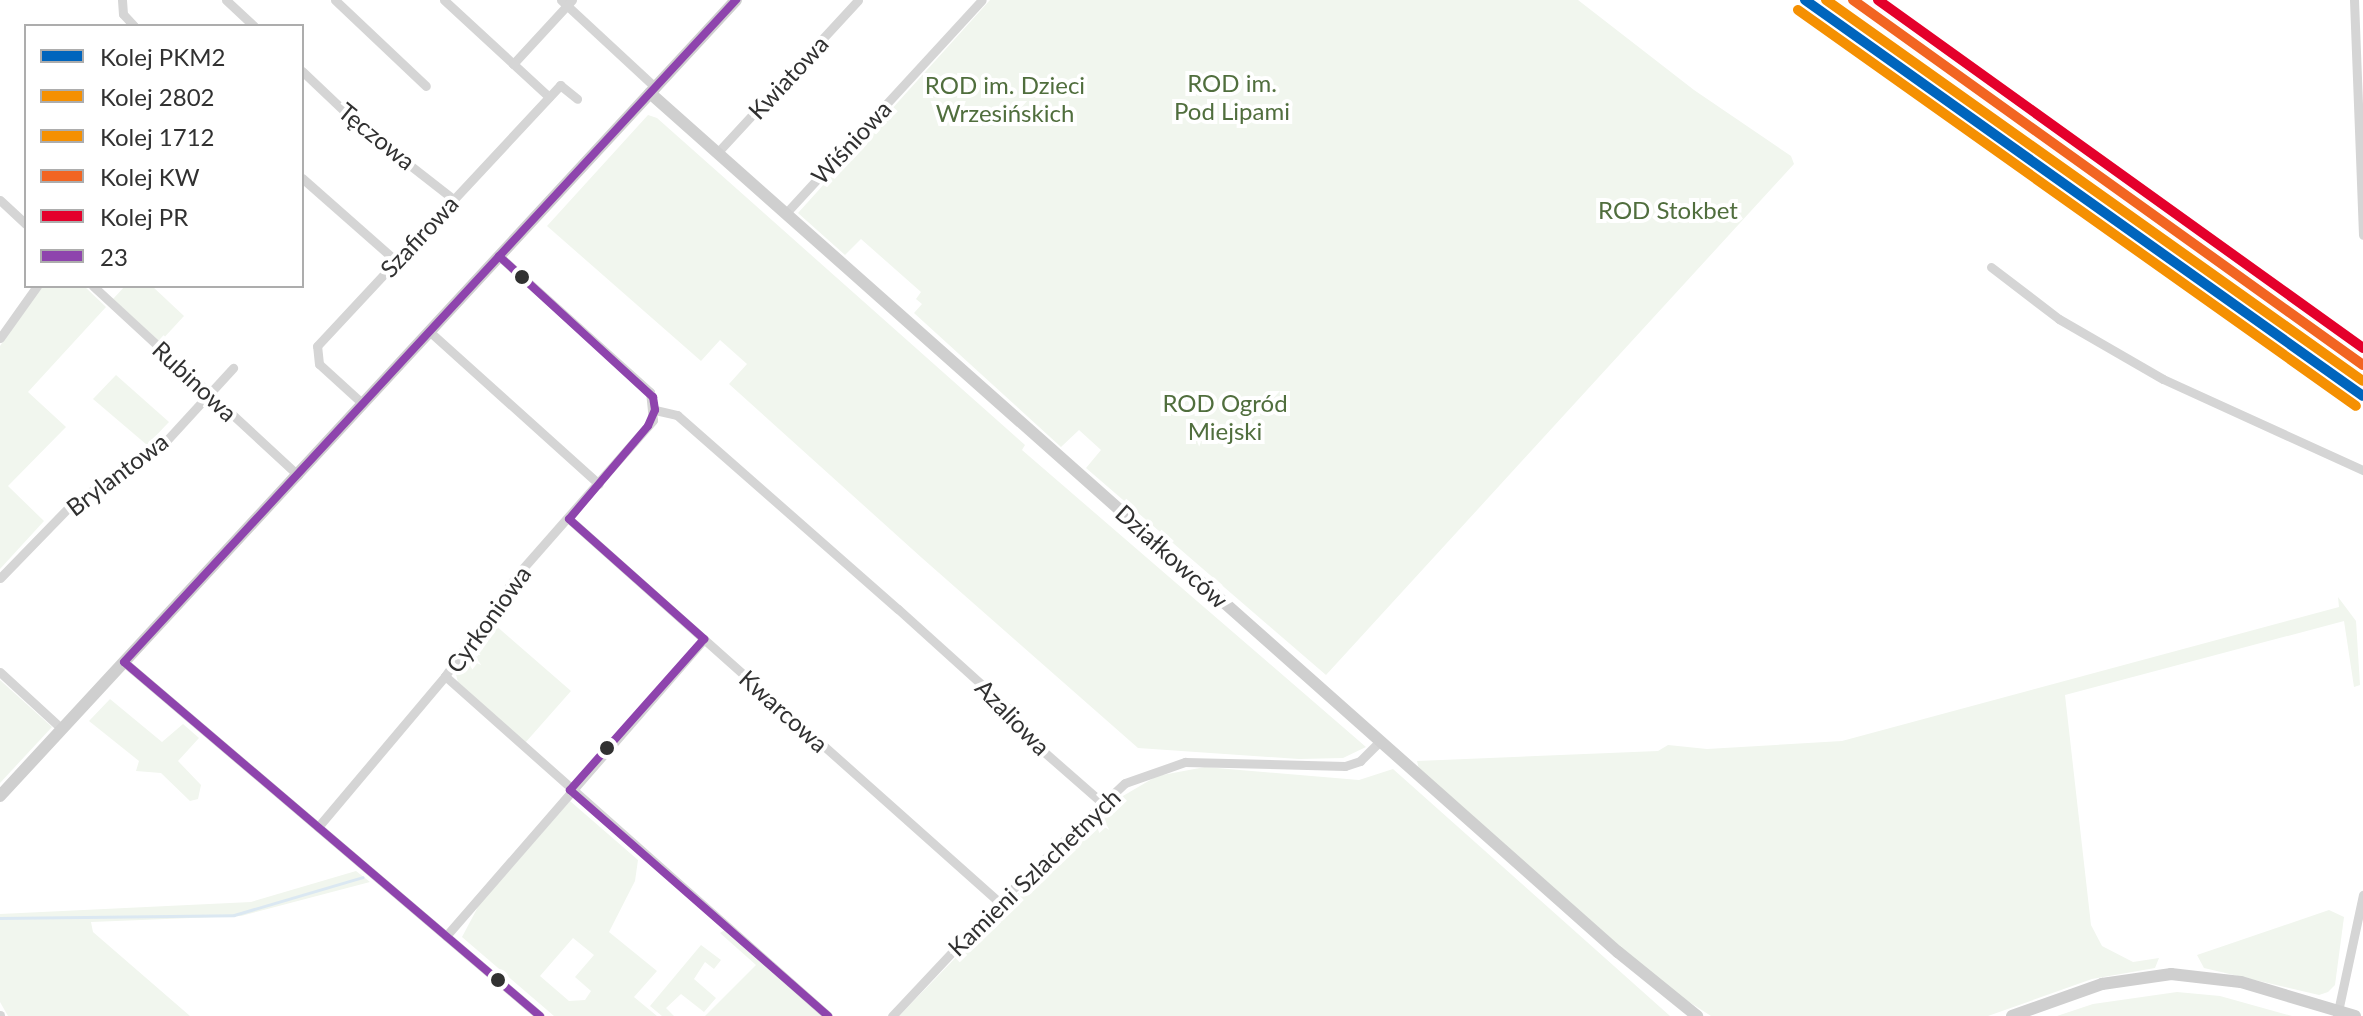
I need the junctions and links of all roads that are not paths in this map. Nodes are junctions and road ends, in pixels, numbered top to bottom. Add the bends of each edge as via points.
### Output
1 (122, 0) edge
2 (226, 0) edge
3 (335, 0) edge
4 (444, 0) edge
5 (736, 0) edge
6 (858, 0) edge
7 (982, 0) edge
8 (2354, 0) edge
9 (567, 2) edge
10 (132, 24) edge
11 (252, 24) edge
12 (513, 64) junction
13 (304, 73) edge
14 (426, 86) dead end
15 (652, 90) junction
16 (549, 97) junction
17 (577, 99) dead end
18 (717, 153) junction
19 (304, 180) edge
20 (453, 199) junction
21 (0, 200) edge
22 (786, 213) junction
23 (24, 222) edge
24 (2363, 235) edge
25 (499, 256) junction
26 (396, 261) junction
27 (1991, 267) dead end
28 (36, 288) edge
29 (95, 288) edge
30 (430, 332) junction
31 (0, 338) edge
32 (233, 368) dead end
33 (208, 393) junction
34 (363, 404) junction
35 (655, 410) junction
36 (2363, 470) edge
37 (298, 475) junction
38 (599, 484) junction
39 (569, 519) junction
40 (0, 578) edge
41 (704, 639) junction
42 (124, 662) junction
43 (0, 672) edge
44 (445, 676) junction
45 (62, 729) junction
46 (1380, 741) junction
47 (570, 790) junction
48 (0, 796) edge
49 (1100, 801) junction
50 (318, 827) junction
51 (2363, 895) edge
52 (999, 902) junction
53 (446, 936) junction
54 (2338, 1014) edge
55 (540, 1016) edge
56 (828, 1016) edge
57 (892, 1016) edge
58 (1697, 1016) edge
59 (2012, 1016) edge
60 (2355, 1016) edge

1 - 10 street via 123,14
2 - 11 street
3 - 14 street
4 - 12 street
5 - 15 street
6 - 18 street, Kwiatowa
7 - 22 street, Wiśniowa
8 - 24 street
9 - 12 street
9 - 15 street
12 - 16 street
13 - 20 street, Tęczowa via 361,127
15 - 18 street, Działkowców
15 - 25 street
16 - 17 street via 560,85
16 - 20 street, Szafirowa
18 - 22 street, Działkowców
19 - 26 street
20 - 26 street, Szafirowa
21 - 23 street
22 - 46 street, Działkowców
25 - 30 street
25 - 35 street via 650,392
26 - 34 street, Szafirowa via 314,352 319,364
27 - 36 street via 2059,319 2163,379
28 - 31 street
29 - 33 street, Rubinowa
30 - 34 street
30 - 38 street
32 - 33 street, Brylantowa
33 - 37 street, Rubinowa
33 - 40 street, Brylantowa via 144,459 71,505
34 - 37 street
35 - 38 street, Cyrkoniowa via 648,426
35 - 49 street, Azaliowa via 677,415 875,588 1011,711 1027,737
37 - 42 street
38 - 39 street, Cyrkoniowa
39 - 41 street, Kwarcowa
39 - 44 street, Cyrkoniowa via 517,575
41 - 47 street
41 - 52 street, Kwarcowa
42 - 45 street
42 - 50 street
43 - 45 street
44 - 47 street
44 - 50 street, Cyrkoniowa
45 - 48 street
46 - 49 street, Kamieni Szlachetnych via 1360,761 1331,768 1185,762 1125,783
46 - 58 street, Działkowców
47 - 53 street
47 - 56 street
49 - 52 street, Kamieni Szlachetnych
50 - 53 street
51 - 54 street
52 - 57 street, Kamieni Szlachetnych
53 - 55 street
54 - 59 street via 2241,982 2171,974 2102,984
54 - 60 street

